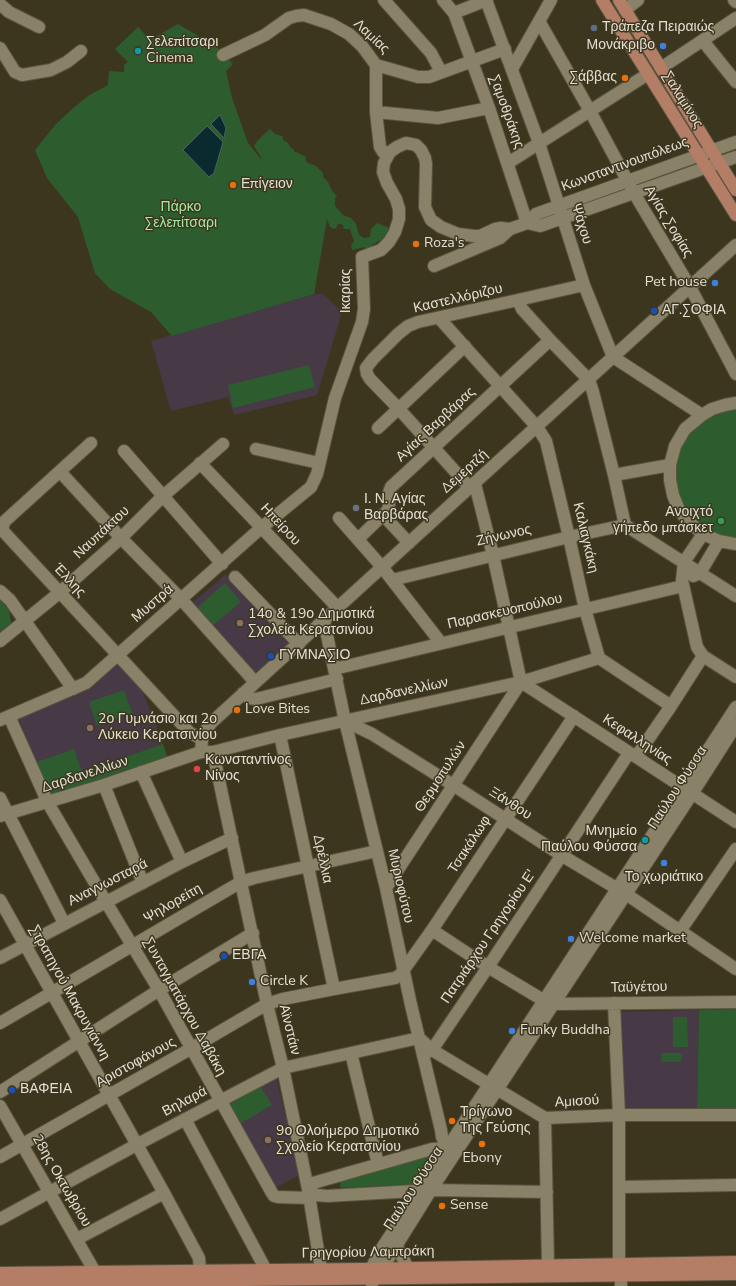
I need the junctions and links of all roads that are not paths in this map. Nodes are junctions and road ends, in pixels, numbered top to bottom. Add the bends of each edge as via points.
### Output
1 (384, 0) edge
2 (443, 0) edge
3 (487, 0) edge
4 (551, 0) edge
5 (602, 0) edge
6 (638, 0) edge
7 (734, 0) edge
8 (736, 2) edge
9 (0, 4) edge
10 (622, 5) edge
11 (454, 13) junction
12 (736, 18) edge
13 (539, 21) junction
14 (39, 27) dead end
15 (703, 41) junction
16 (0, 48) edge
17 (505, 50) junction
18 (81, 51) dead end
19 (223, 55) dead end
20 (471, 61) junction
21 (376, 65) junction
22 (661, 68) junction
23 (512, 69) junction
24 (440, 72) junction
25 (648, 74) junction
26 (736, 82) edge
27 (489, 108) junction
28 (590, 111) junction
29 (376, 112) junction
30 (736, 142) edge
31 (539, 143) junction
32 (711, 150) junction
33 (388, 155) junction
34 (698, 155) junction
35 (736, 157) edge
36 (508, 163) junction
37 (719, 163) junction
38 (706, 167) junction
39 (627, 181) junction
40 (736, 190) edge
41 (634, 194) junction
42 (559, 205) junction
43 (736, 215) edge
44 (564, 218) junction
45 (527, 223) junction
46 (510, 229) junction
47 (736, 245) edge
48 (434, 266) dead end
49 (584, 285) junction
50 (690, 288) junction
51 (518, 300) junction
52 (439, 318) junction
53 (550, 340) junction
54 (465, 346) junction
55 (613, 357) junction
56 (736, 374) edge
57 (589, 380) junction
58 (501, 385) junction
59 (736, 404) edge
60 (399, 409) junction
61 (702, 415) junction
62 (537, 427) junction
63 (378, 428) dead end
64 (91, 443) dead end
65 (223, 444) dead end
66 (434, 448) junction
67 (256, 449) dead end
68 (124, 451) dead end
69 (200, 463) junction
70 (319, 463) junction
71 (670, 465) junction
72 (614, 475) junction
73 (64, 476) dead end
74 (472, 486) junction
75 (311, 487) joint
76 (162, 497) junction
77 (383, 515) junction
78 (339, 518) dead end
79 (625, 525) junction
80 (261, 528) junction
81 (703, 534) junction
82 (569, 536) junction
83 (121, 538) junction
84 (358, 539) junction
85 (719, 542) junction
86 (409, 543) junction
87 (736, 544) edge
88 (492, 555) junction
89 (684, 562) junction
90 (222, 564) junction
91 (382, 567) junction
92 (700, 574) junction
93 (234, 577) dead end
94 (392, 580) junction
95 (683, 583) junction
96 (0, 591) edge
97 (59, 593) junction
98 (736, 596) edge
99 (181, 599) junction
100 (338, 608) junction
101 (585, 609) junction
102 (26, 621) junction
103 (324, 621) junction
104 (509, 627) junction
105 (0, 641) edge
106 (441, 643) junction
107 (299, 644) junction
108 (118, 655) junction
109 (703, 656) junction
110 (599, 658) junction
111 (335, 674) junction
112 (736, 677) edge
113 (255, 682) junction
114 (522, 682) junction
115 (73, 689) junction
116 (243, 693) junction
117 (671, 706) junction
118 (736, 707) edge
119 (574, 716) junction
120 (4, 718) edge
121 (345, 721) junction
122 (736, 725) edge
123 (280, 735) junction
124 (202, 739) junction
125 (201, 752) junction
126 (213, 752) junction
127 (633, 755) junction
128 (141, 772) junction
129 (104, 785) junction
130 (453, 785) junction
131 (688, 791) junction
132 (0, 798) edge
133 (48, 803) junction
134 (4, 815) edge
135 (506, 818) junction
136 (736, 822) edge
137 (232, 838) junction
138 (736, 849) edge
139 (377, 851) junction
140 (561, 855) junction
141 (182, 862) junction
142 (308, 866) junction
143 (241, 882) junction
144 (143, 883) junction
145 (386, 888) junction
146 (622, 891) junction
147 (0, 900) edge
148 (106, 902) junction
149 (64, 923) junction
150 (432, 930) junction
151 (680, 931) junction
152 (252, 934) junction
153 (24, 944) junction
154 (133, 946) junction
155 (0, 958) edge
156 (488, 967) junction
157 (736, 969) edge
158 (404, 971) junction
159 (334, 988) junction
160 (159, 990) junction
161 (52, 993) junction
162 (548, 1002) junction
163 (736, 1002) edge
164 (614, 1003) junction
165 (267, 1004) junction
166 (0, 1023) edge
167 (419, 1038) junction
168 (79, 1041) junction
169 (192, 1048) junction
170 (427, 1052) junction
171 (351, 1053) junction
172 (283, 1068) junction
173 (493, 1087) junction
174 (0, 1092) edge
175 (109, 1095) junction
176 (220, 1101) junction
177 (0, 1106) edge
178 (619, 1115) junction
179 (736, 1115) edge
180 (545, 1118) junction
181 (185, 1119) junction
182 (138, 1144) junction
183 (22, 1145) junction
184 (452, 1151) junction
185 (0, 1157) edge
186 (378, 1164) junction
187 (736, 1185) edge
188 (620, 1187) junction
189 (425, 1190) junction
190 (49, 1192) junction
191 (547, 1192) junction
192 (164, 1193) junction
193 (309, 1193) junction
194 (0, 1219) edge
195 (77, 1239) junction
196 (396, 1245) junction
197 (736, 1262) edge
198 (408, 1268) junction
199 (321, 1269) junction
200 (266, 1270) junction
201 (95, 1272) junction
202 (0, 1273) edge
203 (736, 1274) edge
204 (620, 1275) edge
205 (375, 1276) edge
206 (551, 1276) edge
207 (196, 1279) edge
208 (0, 1283) edge
209 (70, 1284) edge

1 - 24 street via 431,53
2 - 11 street
3 - 11 street
3 - 17 street, Ψάχου
4 - 13 street
5 - 25 main road, Σαλαμίνος
6 - 10 street
7 - 8 street
9 - 14 street via 9,12
10 - 22 main road, Σαλαμίνος
11 - 20 street, Σαμοθράκης
12 - 15 street
13 - 23 street
13 - 28 street, Αγίας Σοφίας
15 - 22 street
15 - 26 street
16 - 18 street via 15,72 22,75 51,70
17 - 20 street, Λαμίας
17 - 23 street, Ψάχου
19 - 21 street, Λαμίας via 265,35 289,18 304,15 331,24 349,34
20 - 24 street, Λαμίας
20 - 27 street, Σαμοθράκης
21 - 24 street, Λαμίας via 418,78
21 - 29 street
22 - 32 main road, Σαλαμίνος
23 - 31 street, Ψάχου
25 - 28 street
25 - 34 main road, Σαλαμίνος
27 - 29 street via 438,118
27 - 36 street, Σαμοθράκης
28 - 31 street
28 - 39 street, Αγίας Σοφίας
29 - 33 street via 380,147
30 - 32 street, Κωνσταντινουπόλεως
31 - 36 street
31 - 42 street, Ψάχου
32 - 34 street, Κωνσταντινουπόλεως
32 - 37 main road, Σαλαμίνος
33 - 46 street, Κωνσταντινουπόλεως via 406,143 412,144 424,153 425,207 431,220 441,227 458,234 474,236 495,229
33 - 70 street, Ικαρίας via 383,172 396,199 398,219 389,242 381,250 362,257 362,322 335,398
34 - 38 main road, Σαλαμίνος
34 - 39 street, Κωνσταντινουπόλεως
35 - 37 street, Κωνσταντινουπόλεως
36 - 45 street, Σαμοθράκης
37 - 38 street, Κωνσταντινουπόλεως
37 - 40 main road, Σαλαμίνος
38 - 41 street, Κωνσταντινουπόλεως
38 - 43 main road, Σαλαμίνος
39 - 41 street, Αγίας Σοφίας
39 - 42 street, Κωνσταντινουπόλεως
41 - 44 street, Κωνσταντινουπόλεως
41 - 50 street, Αγίας Σοφίας
42 - 44 street, Ψάχου
42 - 45 street, Κωνσταντινουπόλεως via 536,214
44 - 45 street, Κωνσταντινουπόλεως via 540,226
44 - 49 street, Ψάχου
45 - 46 street, Κωνσταντινουπόλεως
46 - 48 street, Κωνσταντινουπόλεως via 500,238
47 - 50 street, Δεμερτζή
49 - 51 street, Καστελλόριζου
49 - 55 street, Ψάχου
50 - 55 street, Δεμερτζή
50 - 56 street, Αγίας Σοφίας
51 - 52 street, Καστελλόριζου
51 - 53 street
52 - 54 street, Καλιαγκάκη
52 - 60 street, Καστελλόριζου via 408,326 366,368 370,379
53 - 57 street
53 - 58 street, Αγίας Βαρβάρας
54 - 58 street, Καλιαγκάκη
54 - 60 street
55 - 57 street, Δεμερτζή
55 - 61 street
57 - 62 street, Δεμερτζή
57 - 72 street
58 - 62 street, Καλιαγκάκη
58 - 66 street, Αγίας Βαρβάρας
59 - 61 street via 712,409
60 - 63 street
60 - 66 street
61 - 71 street via 685,429 675,446
62 - 74 street, Δεμερτζή
62 - 82 street, Καλιαγκάκη via 546,441
64 - 97 street, Έλλης via 5,521 2,528 6,536
65 - 69 street, Ναυπάκτου
66 - 74 street
66 - 77 street, Αγίας Βαρβάρας via 391,487 388,510
67 - 70 street
68 - 76 street
69 - 76 street, Ναυπάκτου
69 - 80 street, Ηπείρου
70 - 75 street, Ικαρίας
71 - 72 street
71 - 81 street via 670,480 679,510
72 - 79 street
73 - 83 street
74 - 86 street, Δεμερτζή
74 - 88 street
75 - 80 street, Μυστρά
76 - 83 street, Ναυπάκτου
76 - 90 street
77 - 84 street, Αγίας Βαρβάρας
77 - 86 street
78 - 84 street
79 - 82 street, Ζήνωνος
79 - 89 street
80 - 90 street, Μυστρά
80 - 100 street, Ηπείρου
81 - 85 street
81 - 89 street
82 - 88 street, Ζήνωνος
82 - 101 street, Καλιαγκάκη
83 - 97 street, Ναυπάκτου
83 - 99 street
84 - 91 street
85 - 87 street
85 - 92 street
86 - 91 street, Δεμερτζή
88 - 94 street, Ζήνωνος
88 - 104 street
89 - 92 street
89 - 95 street
90 - 99 street, Μυστρά
91 - 94 street
91 - 100 street, Δεμερτζή
92 - 95 street, Παρασκευοπούλου
92 - 98 street
93 - 107 street
94 - 106 street
95 - 101 street, Παρασκευοπούλου
95 - 109 street via 696,647
96 - 102 street
97 - 102 street, Ναυπάκτου
97 - 108 street, Έλλης
99 - 108 street, Μυστρά
99 - 113 street
100 - 103 street, Δεμερτζή
101 - 104 street, Παρασκευοπούλου
101 - 110 street, Καλιαγκάκη
102 - 105 street, Ναυπάκτου
102 - 115 street
103 - 107 street, Δεμερτζή
103 - 111 street, Μυριοφύτου
104 - 106 street, Παρασκευοπούλου
104 - 114 street
106 - 111 street, Παρασκευοπούλου
107 - 113 street, Δεμερτζή
108 - 115 street, Μυστρά via 86,683
108 - 124 street, Έλλης via 190,733
109 - 112 street
109 - 117 street, Πατριάρχου Γρηγορίου Ε'
110 - 114 street, Δαρδανελλίων
110 - 117 street
111 - 116 street, Παρασκευοπούλου via 256,699 249,698
111 - 121 street, Μυριοφύτου
113 - 116 street, Δεμερτζή
114 - 119 street, Κεφαλληνίας
114 - 121 street, Δαρδανελλίων
114 - 130 street, Θερμοπυλών
115 - 120 street, Μυστρά
116 - 124 street, Δεμερτζή via 212,722
117 - 127 street, Πατριάρχου Γρηγορίου Ε'
118 - 131 street, Παύλου Φύσσα
119 - 127 street, Κεφαλληνίας
119 - 135 street, Τσακάλωφ
120 - 133 street, Συνταγματάρχου Δαβάκη
121 - 123 street, Δαρδανελλίων
121 - 130 street, Ξάνθου via 372,734
121 - 139 street, Μυριοφύτου
122 - 131 street, Παύλου Φύσσα
123 - 126 street, Δαρδανελλίων
123 - 142 street, Δρέλλια
124 - 125 street, Δεμερτζή
125 - 126 street
125 - 128 street, Δαρδανελλίων
126 - 137 street, Αϊνστάιν
127 - 131 street, Κεφαλληνίας
127 - 140 street, Πατριάρχου Γρηγορίου Ε'
128 - 129 street, Δαρδανελλίων
128 - 141 street
129 - 133 street, Δαρδανελλίων
129 - 144 street
130 - 135 street, Ξάνθου
130 - 145 street, Θερμοπυλών
131 - 136 street, Κεφαλληνίας
131 - 146 street, Παύλου Φύσσα
132 - 134 street
133 - 134 street, Δαρδανελλίων
133 - 148 street, Συνταγματάρχου Δαβάκη
134 - 149 street
135 - 140 street, Ξάνθου
135 - 150 street, Τσακάλωφ
137 - 141 street, Αναγνωσταρά
137 - 143 street, Αϊνστάιν
138 - 151 street
139 - 142 street, Ψηλορείτη
139 - 145 street, Μυριοφύτου
140 - 146 street, Ξάνθου
140 - 156 street, Πατριάρχου Γρηγορίου Ε'
141 - 144 street, Αναγνωσταρά
142 - 143 street, Ψηλορείτη
142 - 159 street, Δρέλλια
143 - 152 street, Αϊνστάιν
143 - 154 street, Ψηλορείτη
144 - 148 street, Αναγνωσταρά
145 - 158 street, Μυριοφύτου
146 - 151 street, Ξάνθου
146 - 162 street, Παύλου Φύσσα
147 - 153 street, Στρατηγού Μακρυγιάννη
148 - 149 street, Αναγνωσταρά
148 - 154 street, Συνταγματάρχου Δαβάκη
149 - 153 street, Αναγνωσταρά
150 - 156 street
150 - 158 street, Τσακάλωφ
151 - 157 street, Ξάνθου
152 - 160 street
152 - 165 street, Αϊνστάιν
153 - 155 street, Αναγνωσταρά
153 - 161 street, Στρατηγού Μακρυγιάννη
154 - 160 street, Συνταγματάρχου Δαβάκη
154 - 161 street, Ψηλορείτη
156 - 162 street
156 - 170 street, Πατριάρχου Γρηγορίου Ε'
158 - 159 street, Αριστοφάνους via 395,978
158 - 167 street, Μυριοφύτου
159 - 165 street, Αριστοφάνους
160 - 168 street
160 - 169 street, Συνταγματάρχου Δαβάκη
161 - 166 street, Ψηλορείτη
161 - 168 street, Στρατηγού Μακρυγιάννη
162 - 164 street, Ταϋγέτου
162 - 173 street, Παύλου Φύσσα
163 - 164 street, Ταϋγέτου
164 - 178 street
165 - 169 street, Αριστοφάνους
165 - 172 street, Αϊνστάιν
167 - 170 street, Μυριοφύτου
167 - 171 street, Βηλαρά
168 - 174 street
168 - 175 street, Στρατηγού Μακρυγιάννη
169 - 175 street, Αριστοφάνους
169 - 176 street, Συνταγματάρχου Δαβάκη
170 - 173 street, Αμισού
170 - 184 street, Μυριοφύτου via 442,1137
171 - 172 street, Βηλαρά
171 - 186 street
172 - 176 street, Βηλαρά
172 - 193 street, Αϊνστάιν
173 - 180 street, Αμισού
173 - 184 street, Παύλου Φύσσα
175 - 182 street, Στρατηγού Μακρυγιάννη
175 - 183 street, Αριστοφάνους
176 - 181 street, Βηλαρά
176 - 193 street, Συνταγματάρχου Δαβάκη via 274,1196 284,1198
177 - 183 street, 28ης Οκτωβρίου
178 - 179 street, Αμισού
178 - 180 street, Αμισού
178 - 188 street
180 - 191 street
181 - 182 street, Βηλαρά
181 - 200 street
182 - 190 street, Βηλαρά
182 - 192 street, Στρατηγού Μακρυγιάννη
183 - 185 street, Αριστοφάνους
183 - 190 street, 28ης Οκτωβρίου
184 - 186 street via 432,1149
184 - 189 street, Παύλου Φύσσα
184 - 189 street, Παύλου Φύσσα via 429,1177
186 - 193 street via 313,1182
187 - 188 street
188 - 204 street
189 - 191 street
189 - 193 street via 327,1196
189 - 196 street, Παύλου Φύσσα
189 - 205 street, Παύλου Φύσσα via 380,1251
190 - 194 street, Βηλαρά
190 - 195 street, 28ης Οκτωβρίου
191 - 206 street
192 - 195 street
192 - 207 street, Στρατηγού Μακρυγιάννη via 199,1258
193 - 199 street, Αϊνστάιν
195 - 201 street, 28ης Οκτωβρίου
196 - 198 street
196 - 205 street, Παύλου Φύσσα
197 - 204 main road, Γρηγορίου Λαμπράκη
198 - 205 main road, Γρηγορίου Λαμπράκη
198 - 206 main road, Γρηγορίου Λαμπράκη
199 - 200 main road, Γρηγορίου Λαμπράκη
199 - 205 main road, Γρηγορίου Λαμπράκη
200 - 207 main road, Γρηγορίου Λαμπράκη
201 - 202 main road, Γρηγορίου Λαμπράκη
201 - 207 main road, Γρηγορίου Λαμπράκη
203 - 204 main road, Γρηγορίου Λαμπράκη
204 - 206 main road, Γρηγορίου Λαμπράκη
205 - 206 main road, Γρηγορίου Λαμπράκη
205 - 207 main road, Γρηγορίου Λαμπράκη
207 - 209 main road, Γρηγορίου Λαμπράκη
208 - 209 main road, Γρηγορίου Λαμπράκη

